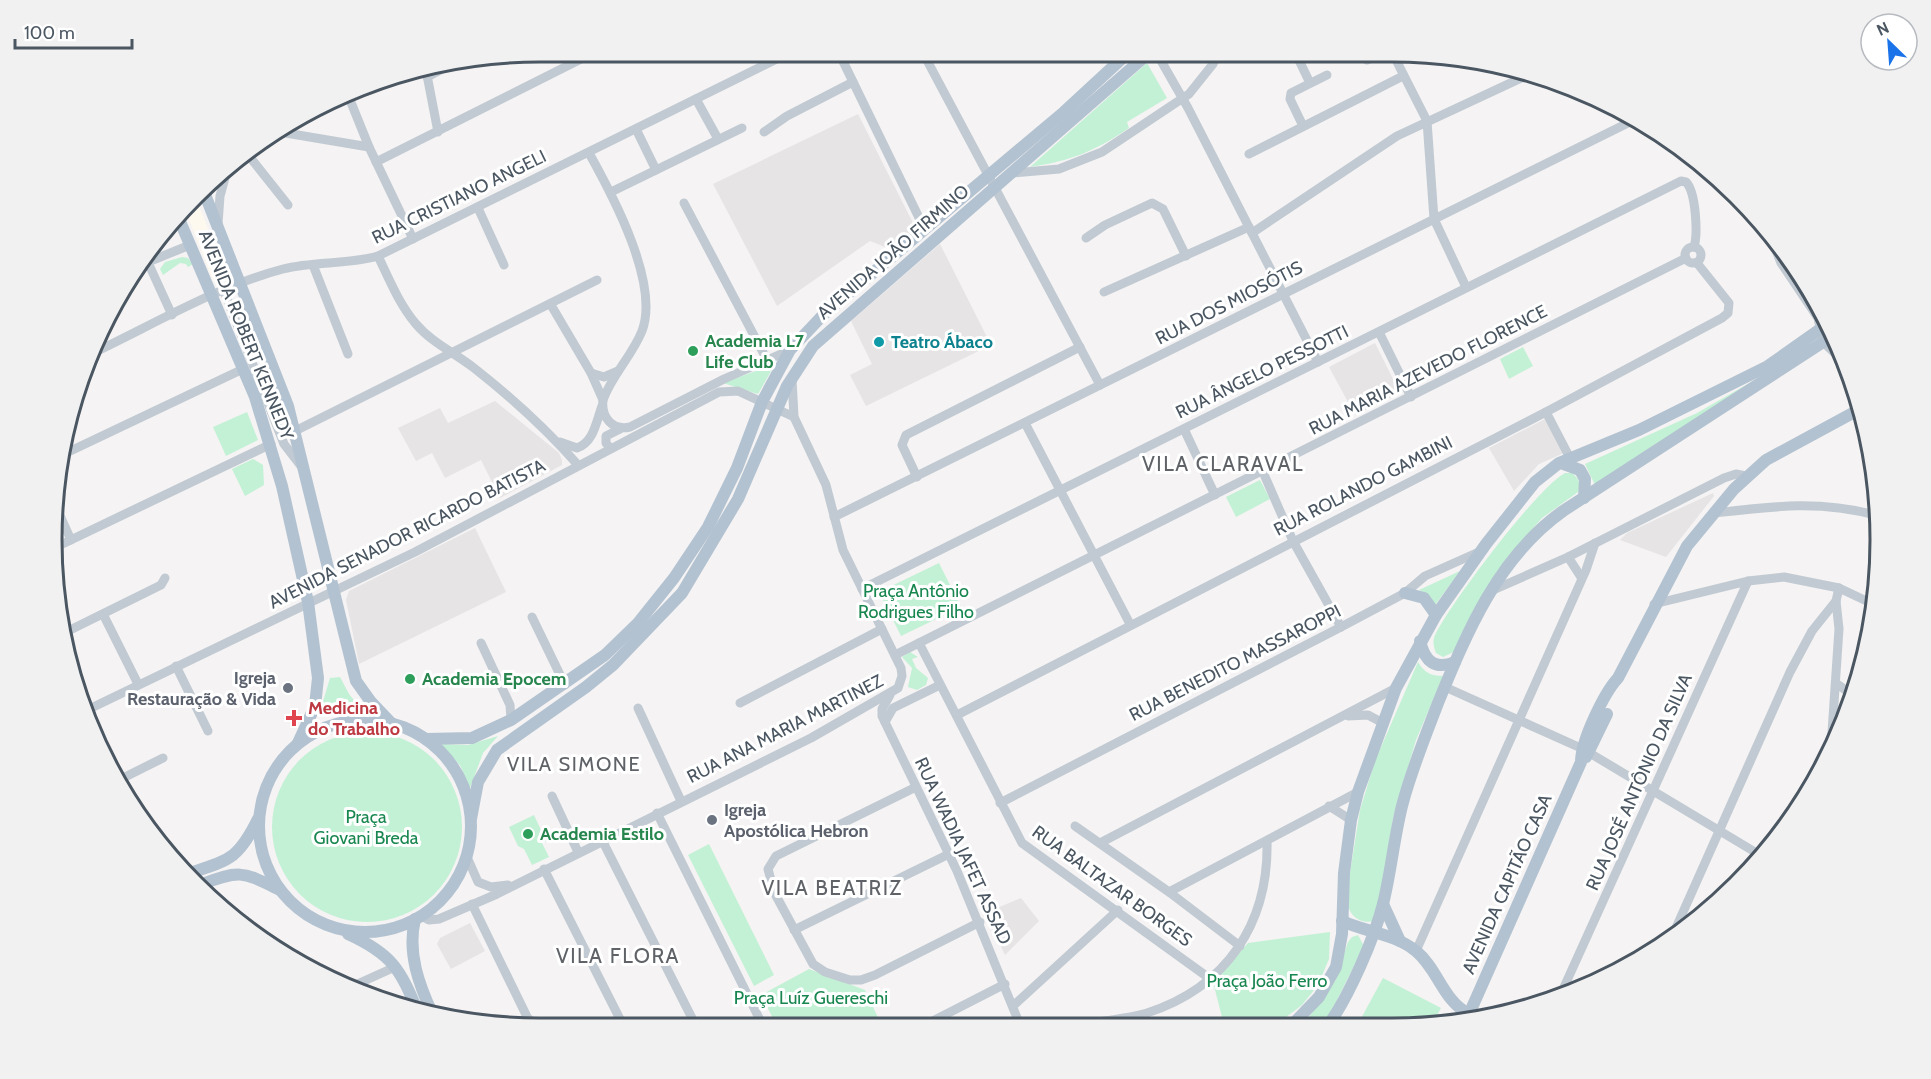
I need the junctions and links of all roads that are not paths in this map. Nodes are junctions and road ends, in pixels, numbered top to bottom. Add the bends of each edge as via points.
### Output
1 (575, 62) edge
2 (772, 62) edge
3 (843, 62) edge
4 (928, 62) edge
5 (1118, 62) edge
6 (1139, 62) edge
7 (1162, 62) edge
8 (1214, 62) edge
9 (1300, 62) edge
10 (1395, 62) edge
11 (1327, 75) dead end
12 (427, 76) edge
13 (1403, 76) junction
14 (1520, 79) edge
15 (853, 82) junction
16 (1310, 83) junction
17 (696, 99) junction
18 (1183, 99) junction
19 (350, 101) edge
20 (1427, 121) junction
21 (1626, 124) edge
22 (1304, 126) junction
23 (742, 128) dead end
24 (636, 129) junction
25 (438, 132) junction
26 (764, 132) dead end
27 (288, 133) edge
28 (718, 139) junction
29 (369, 147) junction
30 (590, 153) junction
31 (1249, 154) dead end
32 (251, 159) edge
33 (376, 162) junction
34 (656, 170) junction
35 (1012, 173) junction
36 (989, 177) junction
37 (225, 180) edge
38 (995, 188) junction
39 (611, 192) junction
40 (206, 198) edge
41 (684, 203) dead end
42 (288, 205) dead end
43 (478, 208) junction
44 (1434, 219) junction
45 (181, 223) edge
46 (218, 230) junction
47 (925, 230) junction
48 (1250, 230) junction
49 (413, 238) junction
50 (1086, 238) dead end
51 (190, 245) junction
52 (1694, 247) junction
53 (155, 256) edge
54 (378, 256) junction
55 (1186, 256) junction
56 (1686, 258) junction
57 (1697, 262) junction
58 (1781, 263) edge
59 (149, 265) edge
60 (313, 265) junction
61 (504, 265) dead end
62 (597, 280) dead end
63 (1792, 280) edge
64 (240, 285) junction
65 (1466, 286) junction
66 (224, 291) junction
67 (1104, 292) dead end
68 (1282, 295) junction
69 (212, 296) junction
70 (551, 305) junction
71 (172, 315) junction
72 (1379, 332) junction
73 (1822, 332) edge
74 (1822, 332) edge
75 (1080, 347) junction
76 (102, 349) edge
77 (790, 350) junction
78 (450, 352) junction
79 (348, 354) dead end
80 (767, 360) junction
81 (1318, 362) junction
82 (243, 369) junction
83 (620, 370) junction
84 (591, 373) junction
85 (792, 377) junction
86 (1100, 386) junction
87 (743, 394) junction
88 (1411, 397) junction
89 (762, 402) junction
90 (602, 403) junction
91 (779, 408) junction
92 (1546, 412) junction
93 (1852, 413) edge
94 (757, 415) junction
95 (794, 417) junction
96 (1025, 423) junction
97 (620, 429) junction
98 (1184, 429) junction
99 (295, 431) junction
100 (556, 440) junction
101 (271, 444) junction
102 (610, 448) junction
103 (70, 451) edge
104 (1565, 461) junction
105 (578, 465) junction
106 (304, 470) junction
107 (1263, 472) junction
108 (1746, 476) junction
109 (917, 477) junction
110 (1060, 491) junction
111 (1215, 495) junction
112 (1584, 498) junction
113 (1715, 513) junction
114 (1868, 513) edge
115 (834, 517) junction
116 (63, 521) edge
117 (71, 540) junction
118 (1293, 541) junction
119 (1595, 543) junction
120 (62, 544) edge
121 (1483, 550) junction
122 (1094, 555) junction
123 (1568, 557) junction
124 (1510, 562) junction
125 (1526, 576) junction
126 (1581, 577) junction
127 (165, 578) dead end
128 (1748, 581) junction
129 (1839, 588) junction
130 (862, 589) junction
131 (333, 590) junction
132 (1491, 591) junction
133 (1405, 593) junction
134 (1865, 600) edge
135 (1836, 601) junction
136 (308, 602) junction
137 (1654, 604) junction
138 (103, 614) junction
139 (1436, 615) junction
140 (532, 617) dead end
141 (1130, 624) junction
142 (1341, 627) junction
143 (882, 629) junction
144 (70, 630) edge
145 (1420, 641) junction
146 (481, 643) dead end
147 (919, 643) junction
148 (895, 655) junction
149 (1455, 662) junction
150 (176, 666) junction
151 (901, 682) junction
152 (138, 684) junction
153 (1837, 684) junction
154 (565, 685) junction
155 (940, 685) junction
156 (1445, 687) junction
157 (1396, 688) junction
158 (1845, 690) edge
159 (891, 693) junction
160 (919, 695) junction
161 (740, 703) dead end
162 (510, 705) junction
163 (92, 707) edge
164 (638, 708) dead end
165 (523, 712) junction
166 (957, 715) junction
167 (1340, 717) junction
168 (1518, 719) junction
169 (512, 720) junction
170 (1834, 721) edge
171 (885, 722) junction
172 (392, 723) junction
173 (1383, 723) junction
174 (208, 731) dead end
175 (426, 739) junction
176 (297, 745) junction
177 (1584, 755) junction
178 (163, 758) dead end
179 (125, 777) edge
180 (916, 787) junction
181 (1358, 792) junction
182 (1653, 792) junction
183 (552, 796) dead end
184 (681, 801) junction
185 (1000, 803) junction
186 (1329, 807) junction
187 (657, 813) junction
188 (260, 816) junction
189 (471, 819) junction
190 (1351, 820) junction
191 (1075, 826) dead end
192 (1719, 832) junction
193 (602, 840) junction
194 (1267, 841) junction
195 (1100, 843) junction
196 (578, 852) junction
197 (1754, 852) edge
198 (949, 854) junction
199 (466, 857) junction
200 (544, 869) junction
201 (196, 871) edge
202 (207, 882) edge
203 (514, 884) junction
204 (281, 891) junction
205 (1169, 891) junction
206 (1383, 903) junction
207 (472, 904) junction
208 (1118, 910) junction
209 (418, 917) junction
210 (1342, 921) junction
211 (1679, 921) edge
212 (980, 922) junction
213 (331, 926) junction
214 (794, 930) junction
215 (1372, 933) junction
216 (1400, 941) junction
217 (1240, 946) junction
218 (1416, 951) junction
219 (396, 967) junction
220 (1209, 978) junction
221 (361, 982) edge
222 (1005, 984) junction
223 (1565, 984) edge
224 (411, 999) edge
225 (429, 1004) edge
226 (1013, 1006) junction
227 (1475, 1010) edge
228 (1464, 1011) edge
229 (528, 1017) edge
230 (619, 1018) edge
231 (692, 1018) edge
232 (759, 1018) edge
233 (939, 1018) edge
234 (1017, 1018) edge
235 (1114, 1018) edge
236 (1299, 1018) edge
237 (1332, 1018) edge

1 - 25 street
2 - 17 street, RUA CRISTIANO ANGELI
3 - 15 street
4 - 36 street
5 - 36 main road, AVENIDA JOÃO FIRMINO
6 - 35 main road, AVENIDA JOÃO FIRMINO
7 - 18 street
8 - 18 street
9 - 16 street
10 - 13 street
11 - 16 street
12 - 25 street
13 - 20 street
13 - 22 street
14 - 20 street
15 - 26 street
15 - 47 street
16 - 22 street via 1290,96
17 - 24 street, RUA CRISTIANO ANGELI
17 - 28 street
18 - 35 street via 1079,163 1050,171
18 - 48 street
19 - 29 street
20 - 44 street
20 - 48 street via 1397,135
21 - 44 street, RUA DOS MIOSÓTIS
22 - 31 street
23 - 28 street
24 - 30 street, RUA CRISTIANO ANGELI
24 - 34 street
25 - 33 street
27 - 29 street
28 - 34 street
29 - 33 street
30 - 39 street
30 - 43 street, RUA CRISTIANO ANGELI
32 - 42 street
33 - 49 street
34 - 39 street
35 - 38 main road, AVENIDA JOÃO FIRMINO
36 - 38 street
36 - 47 main road, AVENIDA JOÃO FIRMINO
37 - 46 street
38 - 75 street
38 - 85 main road, AVENIDA JOÃO FIRMINO via 827,332 802,359
39 - 83 street via 640,268 647,299 641,333
40 - 46 main road, AVENIDA ROBERT KENNEDY
41 - 80 street
43 - 49 street, RUA CRISTIANO ANGELI
43 - 61 street
44 - 65 street
44 - 68 street, RUA DOS MIOSÓTIS
45 - 51 main road, AVENIDA ROBERT KENNEDY
46 - 64 main road, AVENIDA ROBERT KENNEDY
47 - 77 main road, AVENIDA JOÃO FIRMINO via 824,314
48 - 55 street
48 - 68 street
49 - 54 street, RUA CRISTIANO ANGELI
50 - 55 street via 1152,203 1163,209
51 - 53 street
51 - 69 main road, AVENIDA ROBERT KENNEDY
52 - 56 street via 1687,251
52 - 57 street via 1701,253
52 - 65 street, RUA ÂNGELO PESSOTTI via 1697,237 1690,189 1686,182 1676,183
54 - 60 street, RUA CRISTIANO ANGELI
54 - 78 street via 407,313
55 - 67 street
56 - 57 street
56 - 88 street, RUA MARIA AZEVEDO FLORENCE
57 - 92 street, RUA ROLANDO GAMBINI via 1729,303 1728,313
58 - 63 street
59 - 71 street
60 - 64 street, RUA CRISTIANO ANGELI via 284,269
60 - 79 street
62 - 70 street
64 - 66 street, RUA CRISTIANO ANGELI
64 - 99 main road, AVENIDA ROBERT KENNEDY
65 - 72 street, RUA ÂNGELO PESSOTTI
66 - 69 street, RUA CRISTIANO ANGELI
66 - 106 street, AVENIDA ROBERT KENNEDY via 284,444
68 - 81 street
68 - 86 street, RUA DOS MIOSÓTIS
69 - 71 street, RUA CRISTIANO ANGELI
69 - 82 main road, AVENIDA ROBERT KENNEDY
70 - 78 street
70 - 84 street
71 - 76 street, RUA CRISTIANO ANGELI
72 - 81 street, RUA ÂNGELO PESSOTTI
72 - 88 street
73 - 104 main road via 1768,366 1639,430
74 - 112 main road
75 - 86 street
75 - 109 street via 906,435 902,445
77 - 80 street
77 - 89 main road, AVENIDA JOÃO FIRMINO
78 - 99 street
78 - 100 street via 501,390
80 - 97 street
81 - 98 street, RUA ÂNGELO PESSOTTI
82 - 101 main road, AVENIDA ROBERT KENNEDY
82 - 103 street
83 - 84 street via 606,376
83 - 90 street
84 - 90 street
85 - 91 main road, AVENIDA JOÃO FIRMINO
85 - 95 street, RUA ANA MARIA MARTINEZ
86 - 96 street, RUA DOS MIOSÓTIS
87 - 89 street, AVENIDA SENADOR RICARDO BATISTA
87 - 94 street
87 - 102 street, AVENIDA SENADOR RICARDO BATISTA via 719,392
88 - 107 street, RUA MARIA AZEVEDO FLORENCE
89 - 91 street
89 - 94 main road, AVENIDA JOÃO FIRMINO
90 - 97 street via 608,422
90 - 100 street via 591,436 583,445 571,447
91 - 95 street
91 - 189 main road, AVENIDA JOÃO FIRMINO via 738,499 682,593 595,680 497,750 478,782
92 - 104 street
92 - 118 street, RUA ROLANDO GAMBINI
93 - 108 main road, AVENIDA CAPITÃO CASA via 1786,448
94 - 154 main road, AVENIDA JOÃO FIRMINO via 728,490 674,578 638,623 604,656
95 - 115 street, RUA ANA MARIA MARTINEZ via 821,473
96 - 109 street, RUA DOS MIOSÓTIS
96 - 110 street
97 - 102 street via 606,436
98 - 110 street, RUA ÂNGELO PESSOTTI
98 - 111 street
99 - 106 main road, AVENIDA ROBERT KENNEDY
100 - 105 street
101 - 117 street
101 - 136 main road, AVENIDA ROBERT KENNEDY
102 - 105 street, AVENIDA SENADOR RICARDO BATISTA
104 - 112 main road via 1581,470 1585,479
104 - 121 main road via 1526,493
105 - 131 street, AVENIDA SENADOR RICARDO BATISTA via 468,525
106 - 131 main road, AVENIDA ROBERT KENNEDY
107 - 111 street, RUA MARIA AZEVEDO FLORENCE
107 - 118 street
108 - 113 main road, AVENIDA CAPITÃO CASA
108 - 119 street via 1724,477
109 - 115 street, RUA DOS MIOSÓTIS
110 - 122 street
110 - 130 street, RUA ÂNGELO PESSOTTI
111 - 122 street, RUA MARIA AZEVEDO FLORENCE
112 - 124 main road via 1542,526
113 - 114 street via 1809,504
113 - 137 main road, AVENIDA CAPITÃO CASA via 1687,546
115 - 130 street, RUA ANA MARIA MARTINEZ via 843,550
116 - 117 street
117 - 120 street
118 - 141 street, RUA ROLANDO GAMBINI
118 - 142 street
119 - 123 street
119 - 126 street
121 - 133 street, RUA BENEDITO MASSAROPPI via 1425,576
121 - 139 main road
122 - 141 street
122 - 147 street, RUA MARIA AZEVEDO FLORENCE
123 - 125 street
123 - 126 street
124 - 125 street via 1514,571
124 - 132 main road
125 - 132 street
126 - 168 street
127 - 138 street via 161,585
128 - 129 street via 1784,577
128 - 137 street
128 - 182 street, RUA JOSÉ ANTÔNIO DA SILVA
129 - 134 street
129 - 135 street
130 - 143 street, RUA ANA MARIA MARTINEZ
131 - 136 street, AVENIDA SENADOR RICARDO BATISTA
131 - 172 main road, AVENIDA ROBERT KENNEDY via 356,681
132 - 149 main road
133 - 139 main road via 1424,598
133 - 142 street, RUA BENEDITO MASSAROPPI
135 - 153 street
135 - 192 street via 1812,631 1790,672
136 - 150 street, AVENIDA SENADOR RICARDO BATISTA
136 - 176 main road, AVENIDA ROBERT KENNEDY via 319,690
137 - 177 main road, AVENIDA CAPITÃO CASA
138 - 144 street
138 - 152 street
139 - 145 main road
140 - 154 street
141 - 166 street, RUA ROLANDO GAMBINI
142 - 185 street, RUA BENEDITO MASSAROPPI
143 - 148 street, RUA ANA MARIA MARTINEZ
143 - 161 street
145 - 149 main road via 1431,664
145 - 157 main road
146 - 162 street
147 - 148 street, RUA MARIA AZEVEDO FLORENCE
147 - 155 street, RUA BALTAZAR BORGES
148 - 151 street, RUA ANA MARIA MARTINEZ via 901,668
149 - 156 main road
150 - 152 street, AVENIDA SENADOR RICARDO BATISTA
150 - 174 street
151 - 159 street, RUA ANA MARIA MARTINEZ
151 - 160 street via 906,690
152 - 163 street, AVENIDA SENADOR RICARDO BATISTA
153 - 158 street
153 - 170 street
154 - 165 main road, AVENIDA JOÃO FIRMINO
155 - 160 street
155 - 166 street, RUA BALTAZAR BORGES
156 - 168 street
156 - 206 main road via 1402,804
157 - 167 street
157 - 173 main road
159 - 171 street via 881,711
159 - 184 street, RUA ANA MARIA MARTINEZ via 811,738
160 - 171 street via 893,708
162 - 165 street
162 - 169 street
164 - 184 street
165 - 169 main road, AVENIDA JOÃO FIRMINO
166 - 185 street, RUA BALTAZAR BORGES
167 - 173 street via 1362,714
167 - 195 street
168 - 177 street
168 - 218 street
169 - 175 main road, AVENIDA JOÃO FIRMINO via 472,738
171 - 180 street, RUA WADIA JAFET ASSAD
172 - 175 main road
172 - 176 main road via 342,723
173 - 181 main road
175 - 189 main road via 460,777
176 - 188 main road via 272,777
177 - 182 street
177 - 227 main road, AVENIDA CAPITÃO CASA
178 - 179 street
180 - 198 street, RUA WADIA JAFET ASSAD
180 - 214 street via 786,850 770,862 770,880
181 - 186 street
181 - 190 main road
182 - 192 street
182 - 223 street, RUA JOSÉ ANTÔNIO DA SILVA
183 - 196 street
184 - 187 street, RUA ANA MARIA MARTINEZ
185 - 208 street, RUA BALTAZAR BORGES via 1022,843
186 - 190 street
186 - 194 street
187 - 193 street, RUA ANA MARIA MARTINEZ
187 - 232 street
188 - 201 main road via 246,844 234,857
188 - 204 main road via 263,853
189 - 199 main road
190 - 210 main road
191 - 195 street
192 - 197 street
192 - 211 street
193 - 196 street, RUA ANA MARIA MARTINEZ
193 - 231 street
194 - 205 street
194 - 217 street via 1261,902
195 - 205 street
196 - 200 street, RUA ANA MARIA MARTINEZ
198 - 212 street, RUA WADIA JAFET ASSAD
198 - 214 street
199 - 203 street via 474,876 485,886
199 - 209 main road via 446,894
200 - 203 street, RUA ANA MARIA MARTINEZ
200 - 230 street
202 - 204 main road via 244,873
203 - 207 street, RUA ANA MARIA MARTINEZ
204 - 213 main road via 302,911
205 - 217 street
206 - 215 main road
206 - 216 main road
207 - 209 street, RUA ANA MARIA MARTINEZ via 435,920
207 - 229 street
208 - 220 street, RUA BALTAZAR BORGES
208 - 226 street
209 - 213 main road via 397,927 371,931
209 - 225 main road via 413,928 415,967
210 - 215 main road
210 - 236 main road via 1339,952 1330,978
212 - 214 street via 895,966 855,981 816,968
212 - 222 street, RUA WADIA JAFET ASSAD
213 - 219 main road via 378,949
215 - 216 main road
215 - 237 main road
216 - 218 main road
217 - 220 street
218 - 228 main road
219 - 221 street
219 - 224 main road
220 - 235 street via 1186,995 1146,1013
222 - 226 street, RUA WADIA JAFET ASSAD
222 - 233 street
226 - 234 street, RUA WADIA JAFET ASSAD

